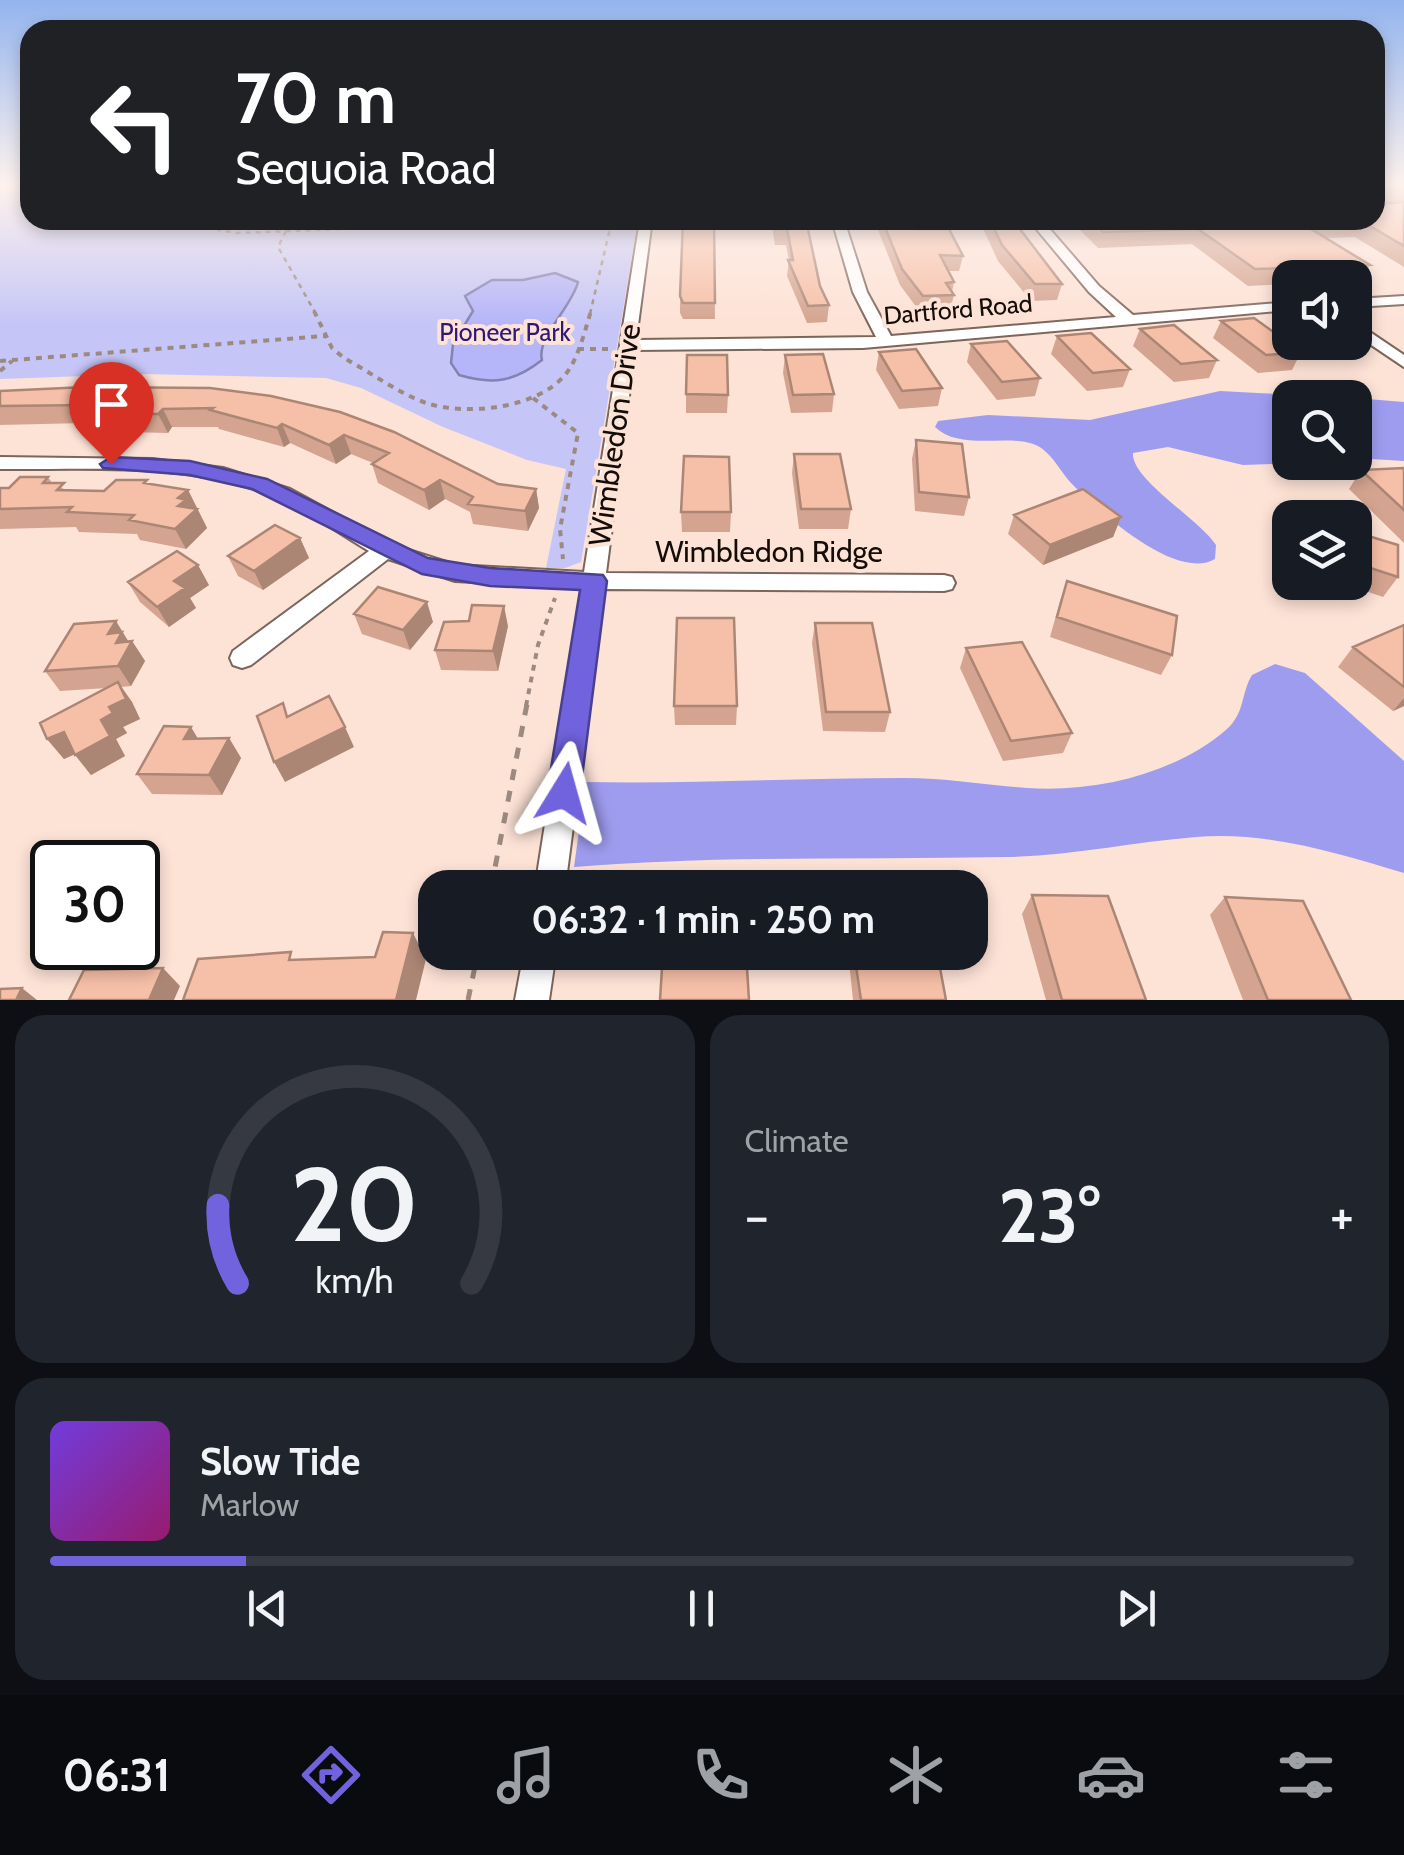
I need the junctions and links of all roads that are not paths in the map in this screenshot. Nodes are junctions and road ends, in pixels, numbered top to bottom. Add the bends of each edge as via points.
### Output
1 (644, 231) edge
2 (841, 231) edge
3 (1044, 231) edge
4 (1404, 300) edge
5 (1372, 301) edge
6 (1272, 307) edge
7 (1128, 319) junction
8 (1372, 339) edge
9 (886, 341) junction
10 (628, 348) junction
11 (1404, 362) edge
12 (0, 463) edge
13 (385, 550) junction
14 (594, 581) junction
15 (944, 583) dead end
16 (242, 658) dead end
17 (553, 870) edge
18 (537, 970) edge
19 (532, 1000) edge

1 - 10 street, Wimbledon Drive
2 - 9 street via 860,292
3 - 7 street
4 - 5 street
6 - 7 street, Dartford Road
7 - 9 street, Dartford Road
8 - 11 street
9 - 10 street, Dartford Road
10 - 14 street, Wimbledon Drive
12 - 13 street, Wimbledon Ridge via 153,465 223,474 283,493
13 - 14 street, Wimbledon Ridge via 455,573
13 - 16 street
14 - 15 street, Wimbledon Ridge
14 - 17 street, Wimbledon Drive
18 - 19 street

